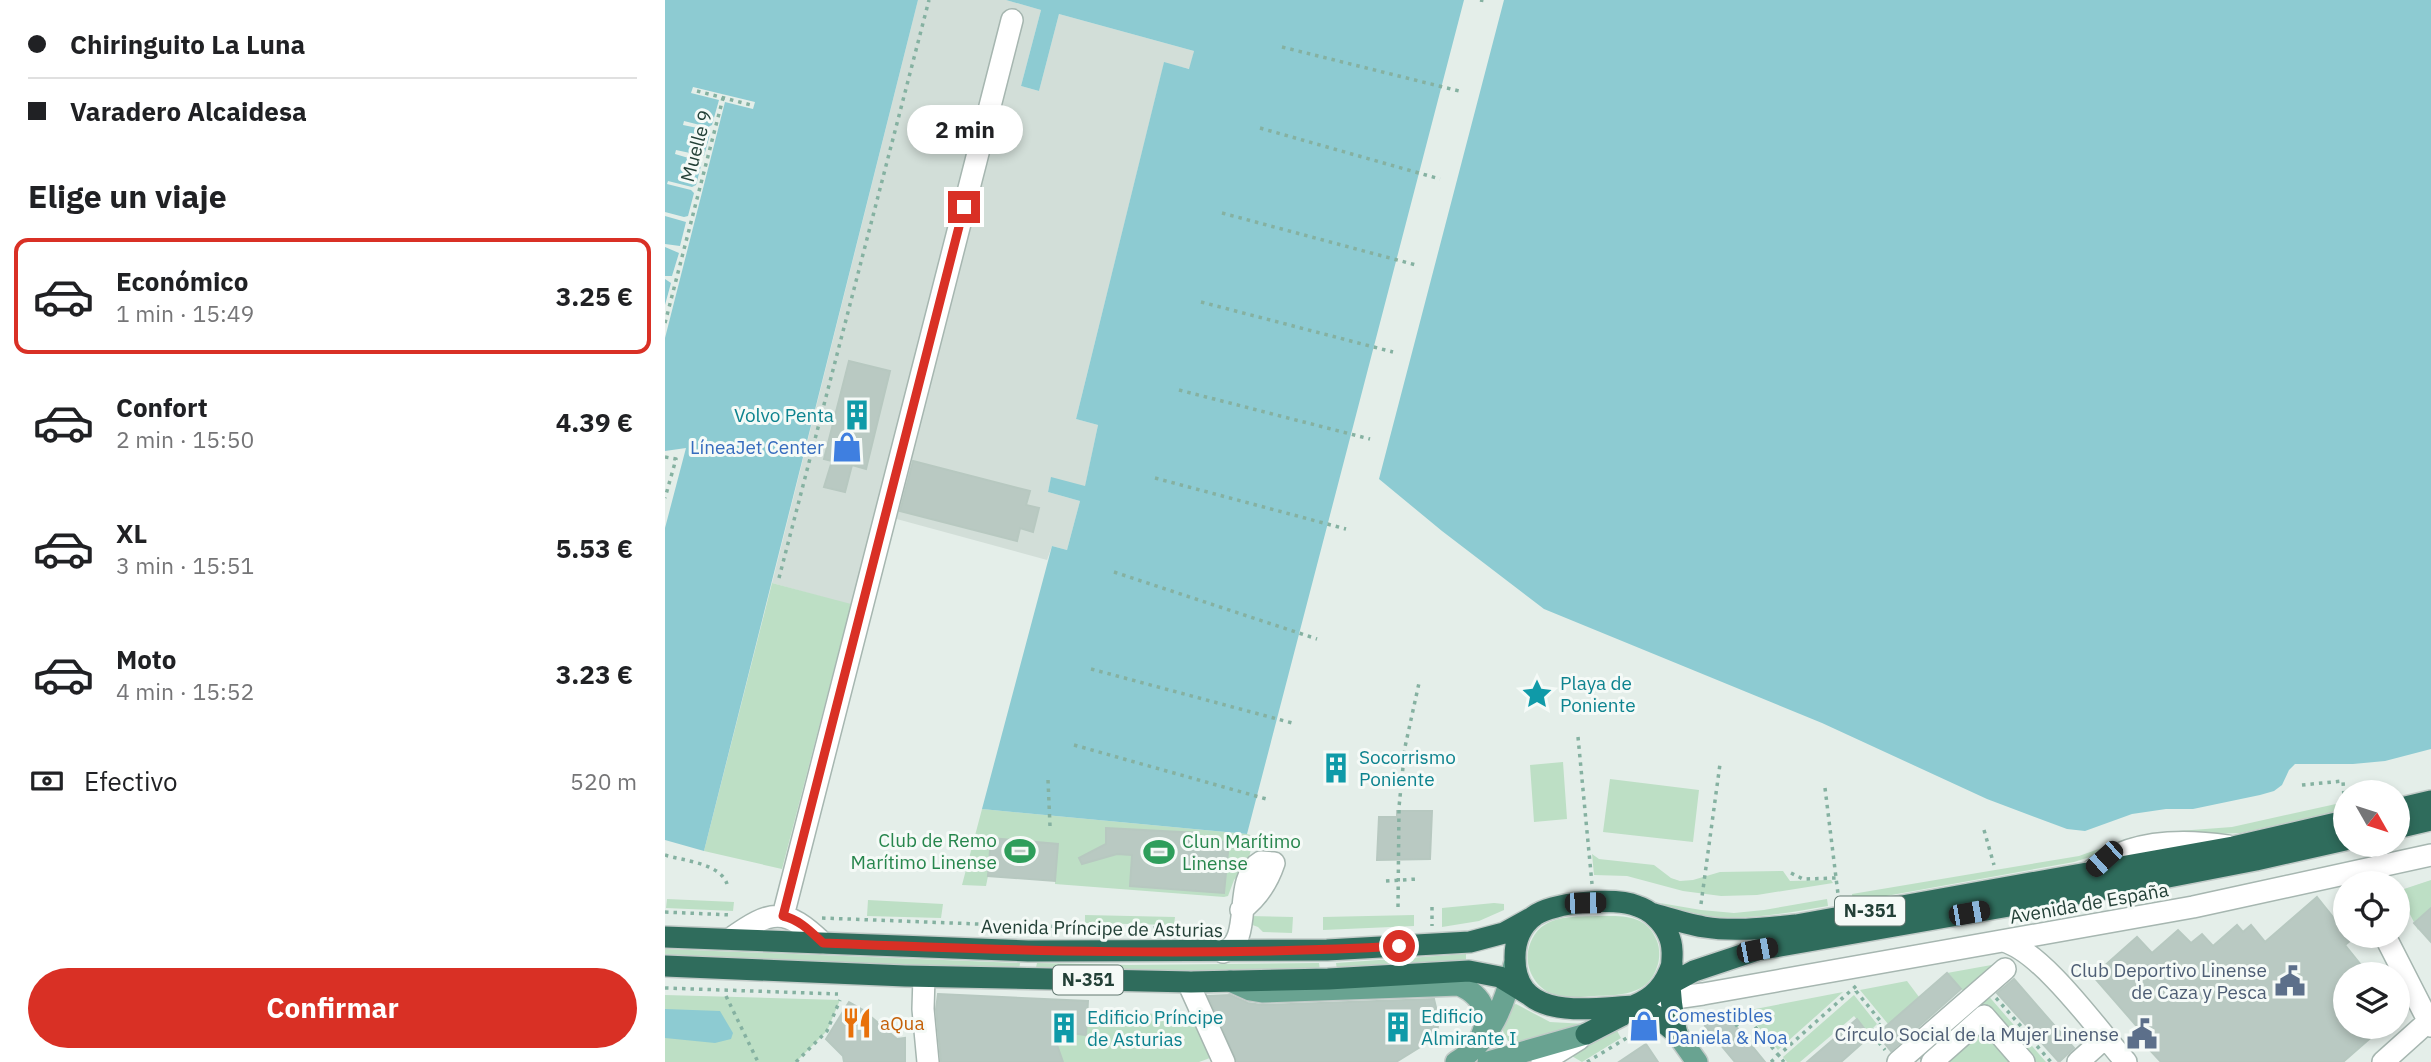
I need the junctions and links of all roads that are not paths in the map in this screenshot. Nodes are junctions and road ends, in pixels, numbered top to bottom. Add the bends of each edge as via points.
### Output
1 (1012, 20) dead end
2 (2431, 801) edge
3 (2410, 806) edge
4 (2431, 820) edge
5 (2333, 824) edge
6 (2410, 825) edge
7 (2333, 843) edge
8 (2431, 855) edge
9 (2387, 871) edge
10 (2333, 882) edge
11 (1651, 913) junction
12 (783, 916) junction
13 (1533, 917) junction
14 (1240, 925) junction
15 (2057, 932) junction
16 (665, 937) edge
17 (730, 939) junction
18 (2003, 941) junction
19 (823, 943) junction
20 (2391, 948) edge
21 (1223, 952) junction
22 (1257, 952) junction
23 (2043, 965) junction
24 (665, 966) edge
25 (2005, 969) dead end
26 (1512, 973) junction
27 (924, 977) junction
28 (1229, 981) junction
29 (1191, 982) junction
30 (1668, 984) junction
31 (1979, 991) junction
32 (1637, 1004) junction
33 (1984, 1016) junction
34 (2430, 1022) edge
35 (1586, 1034) junction
36 (1677, 1034) junction
37 (2105, 1038) junction
38 (1472, 1058) edge
39 (1902, 1058) edge
40 (928, 1062) edge
41 (1224, 1062) edge
42 (1542, 1062) edge
43 (1697, 1062) edge
44 (1932, 1062) edge
45 (2024, 1062) edge
46 (2078, 1062) edge
47 (2126, 1062) edge
48 (2383, 1062) edge

1 - 12 street
2 - 3 highway
4 - 6 highway
5 - 11 highway, Avenida de España / N-351 via 2234,846 1796,925 1704,927
7 - 30 highway, Avenida de España / N-351 via 2117,887 1757,950 1717,961
8 - 9 street, Avenida de España
10 - 15 street, Avenida de España
11 - 13 highway, N-351 via 1625,902 1565,904
11 - 30 highway via 1668,934 1672,949
12 - 17 street via 771,916
12 - 19 street via 794,918
13 - 22 highway, Avenida Príncipe de Asturias / N-351 via 1504,933 1470,942
13 - 26 highway via 1517,938
14 - 14 street via 1269,876 1274,863 1261,862 1251,870
14 - 21 street via 1234,947
14 - 22 street via 1246,945
15 - 18 street, Avenida de España
15 - 23 street via 2042,949
16 - 17 highway, Avenida Príncipe de Asturias / N-351
17 - 19 highway, Avenida Príncipe de Asturias / N-351
18 - 23 street via 2020,947
18 - 30 street, Avenida de España
19 - 21 highway, Avenida Príncipe de Asturias / N-351
20 - 34 street
21 - 22 highway, Avenida Príncipe de Asturias / N-351
23 - 37 street
24 - 27 highway, N-351
25 - 31 street
26 - 28 highway, N-351 via 1500,977 1469,971
26 - 32 highway, N-351 via 1531,996 1555,1008
26 - 38 main road via 1493,1025
27 - 29 highway, N-351
27 - 40 street
28 - 29 highway, N-351
28 - 38 main road via 1262,992 1459,985 1481,1000 1486,1016
29 - 41 street
30 - 32 highway, N-351
30 - 36 highway
31 - 33 street
31 - 39 street
32 - 35 highway
32 - 36 highway
33 - 44 street
33 - 45 street
34 - 48 street
35 - 38 main road
35 - 42 street
36 - 43 main road
37 - 46 street
37 - 47 street

